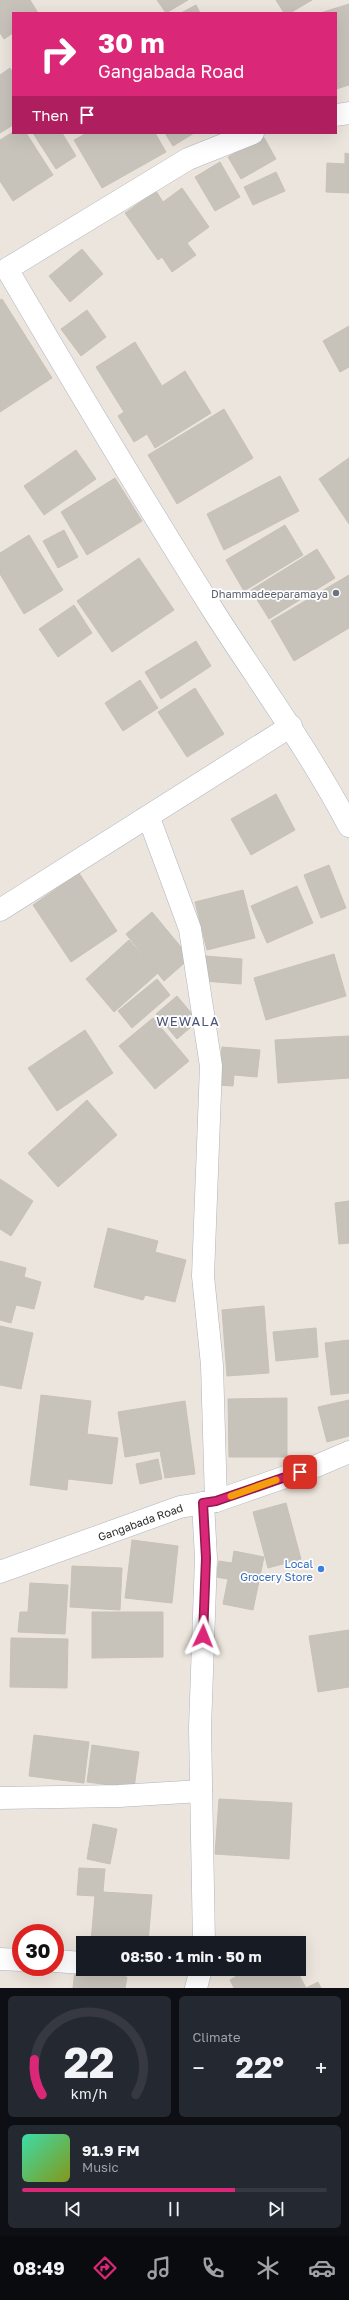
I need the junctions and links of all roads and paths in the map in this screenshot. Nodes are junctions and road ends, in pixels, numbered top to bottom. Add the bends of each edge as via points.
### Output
1 (349, 113) edge
2 (337, 115) edge
3 (250, 134) edge
4 (4, 263) edge
5 (291, 726) junction
6 (149, 818) junction
7 (349, 826) edge
8 (0, 910) edge
9 (349, 1452) edge
10 (209, 1502) junction
11 (0, 1572) edge
12 (201, 1791) junction
13 (0, 1798) edge
14 (204, 1936) edge
15 (0, 1959) edge
16 (12, 1960) edge
17 (64, 1962) edge
18 (76, 1963) edge
19 (199, 1976) edge
20 (196, 1988) edge

1 - 2 street
3 - 4 street via 188,158
4 - 5 street via 95,419 212,608
5 - 6 street
5 - 7 street
6 - 8 street
6 - 10 street via 190,929 211,1066 203,1276 212,1365
9 - 10 street, Gangabada Road via 314,1467
10 - 11 street, Gangabada Road via 180,1507
10 - 12 street via 200,1728
12 - 13 street via 118,1796
12 - 14 street
15 - 16 street
17 - 18 street
19 - 20 street

